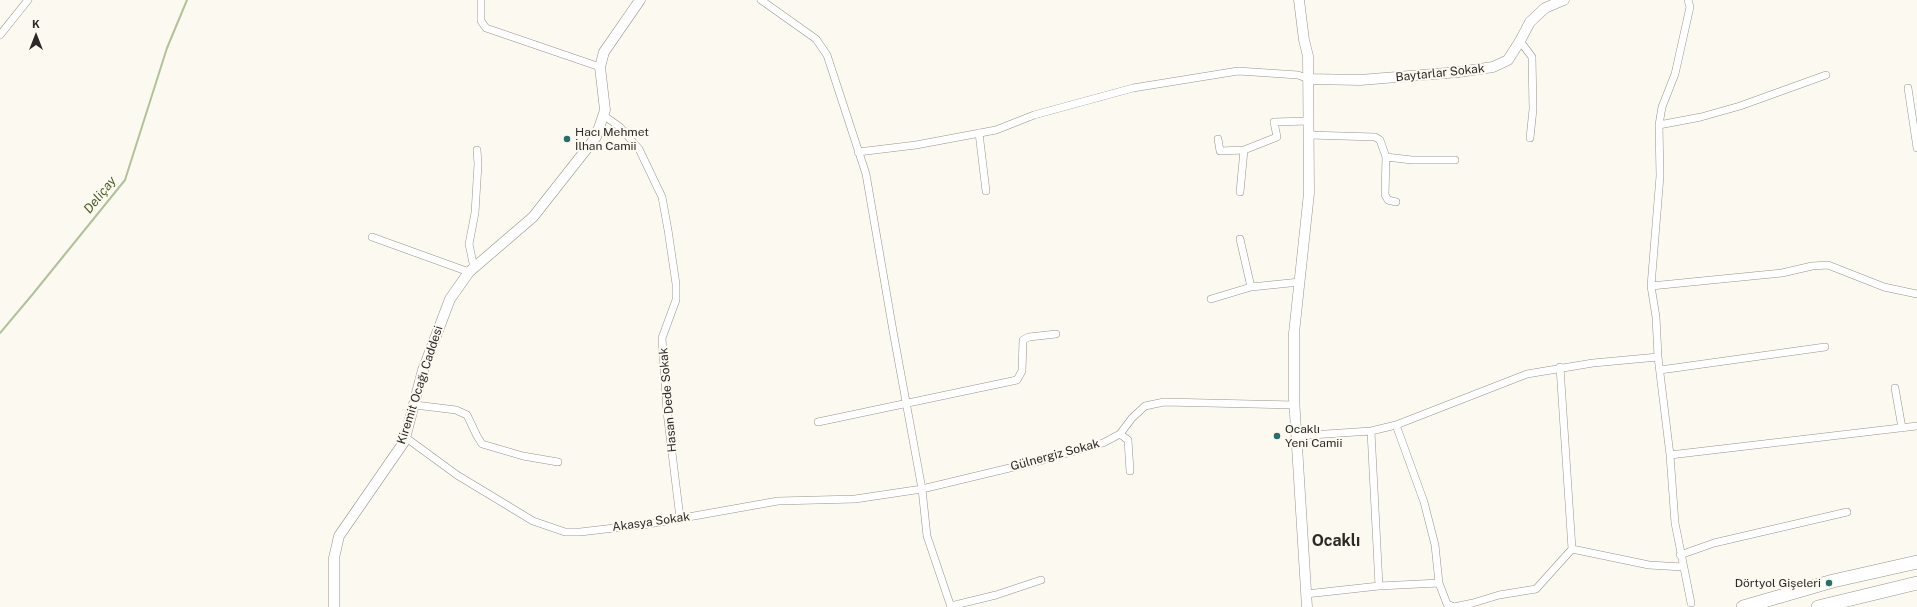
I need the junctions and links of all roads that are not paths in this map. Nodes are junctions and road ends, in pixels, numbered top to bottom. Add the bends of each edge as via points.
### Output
1 (28, 0) edge
2 (481, 0) edge
3 (640, 0) edge
4 (761, 0) edge
5 (1299, 0) edge
6 (1564, 0) edge
7 (1688, 0) edge
8 (0, 35) edge
9 (1520, 41) junction
10 (600, 67) junction
11 (1826, 75) dead end
12 (1309, 79) junction
13 (1908, 88) dead end
14 (603, 115) junction
15 (1309, 121) junction
16 (1659, 125) junction
17 (980, 133) junction
18 (1309, 135) junction
19 (1530, 138) dead end
20 (1218, 139) dead end
21 (1917, 148) edge
22 (476, 150) dead end
23 (1244, 150) junction
24 (858, 152) junction
25 (1386, 157) junction
26 (1455, 160) dead end
27 (986, 191) dead end
28 (1240, 192) dead end
29 (1396, 202) dead end
30 (372, 236) dead end
31 (1240, 239) dead end
32 (472, 270) junction
33 (1300, 282) junction
34 (1651, 286) junction
35 (1251, 287) junction
36 (1917, 294) edge
37 (1211, 299) dead end
38 (1056, 334) dead end
39 (1825, 347) dead end
40 (1658, 356) junction
41 (1560, 367) junction
42 (1660, 370) junction
43 (1895, 388) dead end
44 (906, 404) junction
45 (415, 405) junction
46 (1295, 405) junction
47 (818, 422) dead end
48 (1396, 425) junction
49 (1917, 426) edge
50 (1902, 428) junction
51 (1371, 431) junction
52 (1120, 434) junction
53 (1296, 436) junction
54 (406, 437) junction
55 (1670, 455) junction
56 (558, 462) dead end
57 (1130, 471) dead end
58 (922, 489) junction
59 (1847, 512) dead end
60 (680, 518) junction
61 (1572, 549) junction
62 (1680, 555) junction
63 (1917, 562) edge
64 (1683, 567) junction
65 (1041, 580) dead end
66 (1439, 583) junction
67 (1917, 583) edge
68 (1379, 586) junction
69 (1306, 594) junction
70 (1692, 603) dead end
71 (334, 607) edge
72 (951, 607) edge
73 (1307, 607) edge
74 (1743, 607) edge
75 (1818, 607) edge

1 - 8 street
2 - 10 street via 481,21 486,28
3 - 10 street, Kiremit Ocağı Caddesi via 604,52
4 - 24 street via 816,39 827,55
5 - 12 street
6 - 9 street, Baytarlar Sokak via 1545,8 1530,22
7 - 16 street via 1690,7 1675,74 1662,107
9 - 12 street, Baytarlar Sokak via 1508,60 1493,67 1360,80
9 - 19 street via 1532,57 1533,109
10 - 14 street, Kiremit Ocağı Caddesi
11 - 16 street via 1740,106
12 - 15 street
12 - 17 street via 1298,75 1238,71 1133,88 1034,115 996,130
13 - 21 street
14 - 32 street, Kiremit Ocağı Caddesi via 596,137 533,217
14 - 60 street, Hasan Dede Sokak via 620,127 639,149 662,197 676,284 676,300 662,338 667,412
15 - 18 street
15 - 23 street via 1274,122 1277,137
16 - 34 street via 1660,176
17 - 24 street via 916,145
17 - 27 street
18 - 25 street via 1374,137 1380,140
18 - 33 street via 1309,193
20 - 23 street via 1220,151
22 - 32 street via 478,164 475,213 469,244
23 - 28 street
24 - 44 street via 866,174
25 - 26 street
25 - 29 street via 1385,194 1388,200
30 - 32 street
31 - 35 street
32 - 45 street, Kiremit Ocağı Caddesi via 450,299 423,370
33 - 35 street
33 - 46 street via 1294,333
34 - 36 street via 1782,273 1828,265 1884,287
34 - 40 street
35 - 37 street
38 - 44 street via 1023,340 1022,372 1017,380
39 - 42 street
40 - 41 street
40 - 42 street
41 - 48 street via 1527,374
41 - 61 street
42 - 55 street
43 - 50 street
44 - 47 street
44 - 58 street
45 - 54 street, Kiremit Ocağı Caddesi
45 - 56 street via 456,410 467,415 482,444
46 - 52 street, Gülnergiz Sokak via 1164,402 1145,406
46 - 53 street
48 - 51 street
48 - 66 street via 1424,502 1435,545
49 - 50 street
50 - 55 street
51 - 53 street
51 - 68 street
52 - 57 street via 1128,440
52 - 58 street, Gülnergiz Sokak via 1103,443
53 - 69 street
54 - 60 street, Akasya Sokak via 457,475 533,521 565,532 634,526
54 - 71 street, Kiremit Ocağı Caddesi via 339,536 334,558
55 - 62 street via 1674,523
58 - 60 street, Akasya Sokak via 855,499 778,501
58 - 72 street via 927,536
59 - 62 street via 1714,543
61 - 64 street via 1649,565
61 - 66 street via 1536,589 1499,595 1454,607 1447,604
62 - 64 street
63 - 74 highway via 1833,581
64 - 70 street
65 - 72 street
66 - 68 street
67 - 75 highway
68 - 69 street
69 - 73 street

